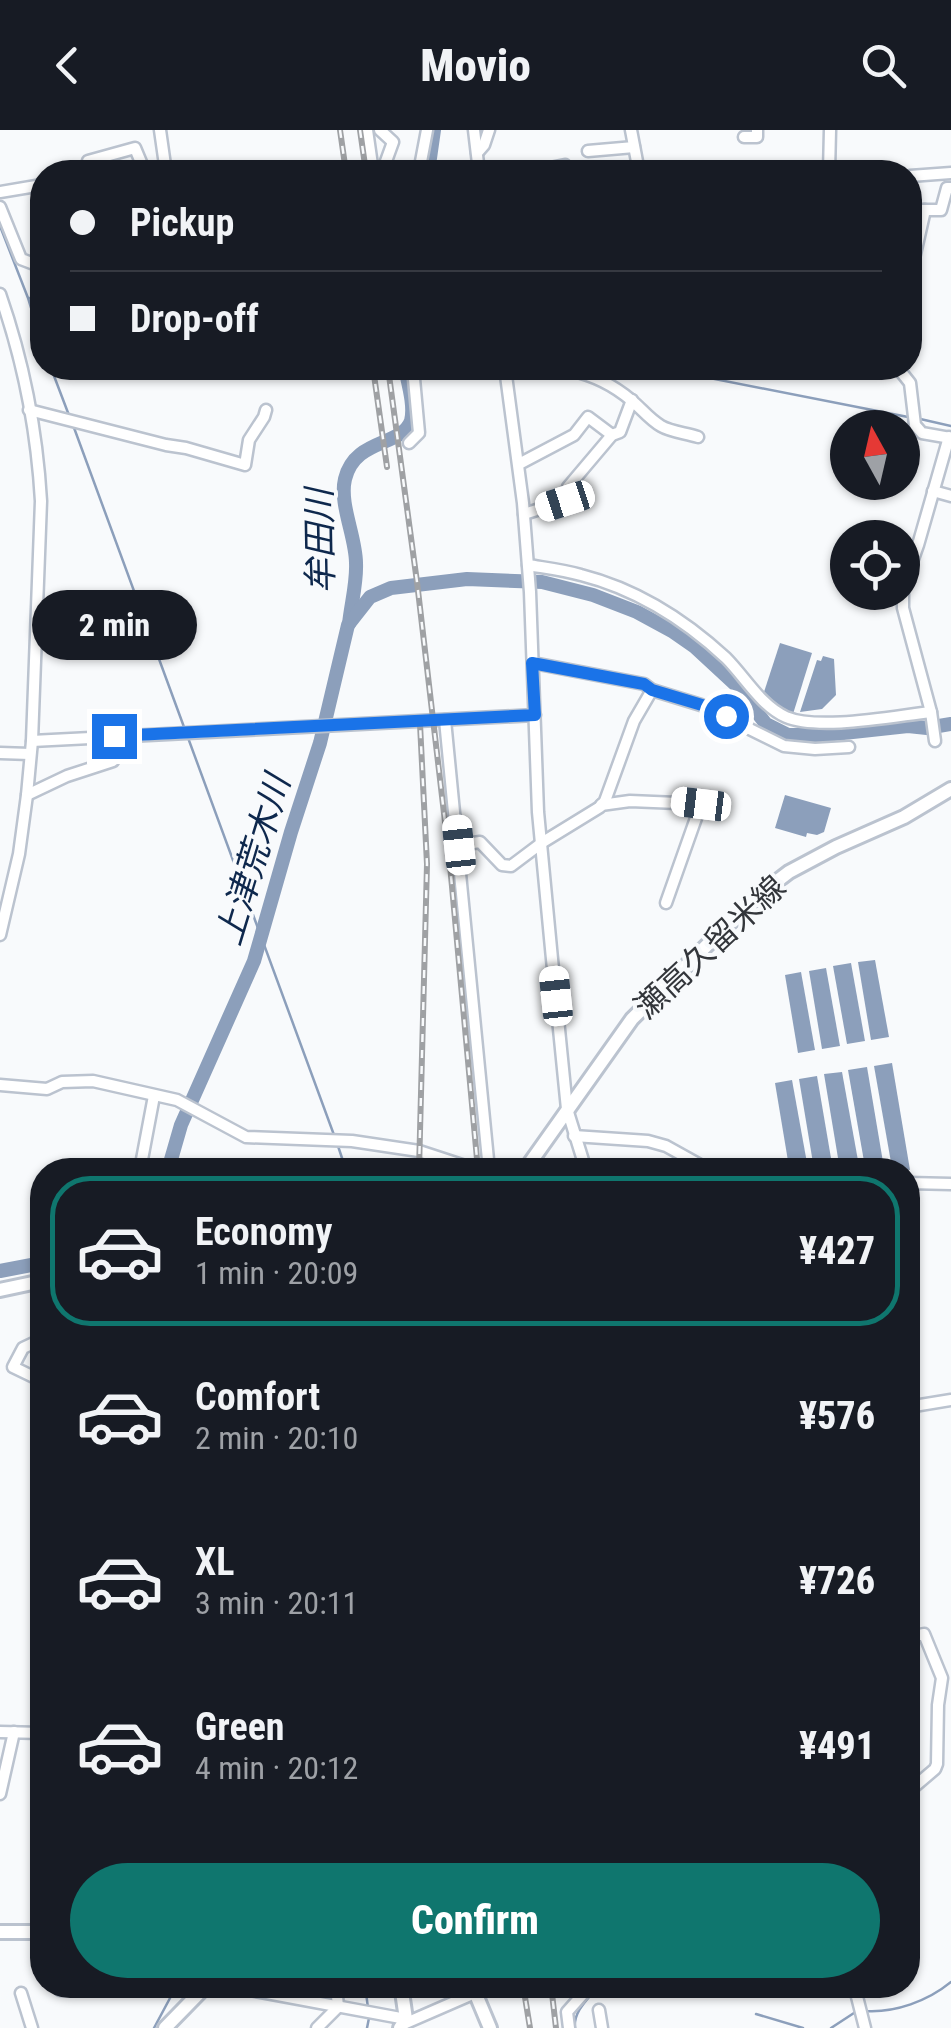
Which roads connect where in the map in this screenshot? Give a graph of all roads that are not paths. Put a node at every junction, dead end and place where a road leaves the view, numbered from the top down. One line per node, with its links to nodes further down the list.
1 (160, 130): 16 (street)
2 (367, 130): 17 (street)
3 (380, 130): 18 (street)
4 (426, 130): 19 (street)
5 (474, 130): 13 (street)
6 (489, 130): 13 (street)
7 (631, 130): 11 (street)
8 (757, 130): 10 (street)
9 (830, 130): 22 (street)
10 (744, 137)
11 (634, 147): 12 (street); 21 (street)
12 (588, 151)
13 (477, 153): 20 (street)
14 (92, 160): 15 (street)
15 (140, 160)
16 (164, 160)
17 (371, 160)
18 (386, 160)
19 (420, 160)
20 (478, 160)
21 (637, 160)
22 (829, 160)
23 (951, 173): 24 (street)
24 (922, 175)
25 (30, 187): 27 (street)
26 (951, 188): 30 (street)
27 (0, 192)
28 (0, 206): 32 (street)
29 (922, 210): 30 (street)
30 (926, 210): 31 (street)
31 (922, 226)
32 (30, 262)
33 (0, 294): 39 (street)
34 (415, 380): 44 (street)
35 (507, 380): 45 (street)
36 (602, 380): 38 (street)
37 (908, 380): 43 (street)
38 (632, 400): 41 (street); 42 (street)
39 (29, 410): 40 (street); 56 (street)
40 (266, 410)
41 (612, 435): 45 (street); 48 (street)
42 (698, 437)
43 (950, 438): 46 (street)
44 (409, 444)
45 (519, 464): 48 (street)
46 (934, 492): 47 (street); 52 (street)
47 (951, 496)
48 (524, 514): 49 (street)
49 (528, 564): 50 (street); 52 (street)
50 (532, 663): 51 (street); 53 (street)
51 (652, 690): 58 (street); 63 (street)
52 (931, 712): 57 (street)
53 (535, 715): 54 (street); 64 (street)
54 (446, 720): 55 (street); 65 (street)
55 (114, 736): 56 (street); 62 (street)
56 (32, 741): 60 (street)
57 (935, 741)
58 (850, 747)
59 (0, 753): 60 (street)
60 (30, 754): 62 (street)
61 (951, 789): 70 (main road, 瀬高久留米線)
62 (27, 795): 67 (street)
63 (601, 806): 64 (street); 66 (street)
64 (541, 844): 65 (street); 70 (street)
65 (459, 845): 74 (street)
66 (666, 903)
67 (0, 935)
68 (0, 1086): 69 (street)
69 (154, 1096): 72 (street); 73 (street)
70 (567, 1109): 71 (street); 75 (main road, 瀬高久留米線)
71 (574, 1136): 76 (street); 77 (street)
72 (142, 1158)
73 (440, 1158)
74 (488, 1158)
75 (534, 1158)
76 (582, 1158)
77 (688, 1158)
78 (920, 1183): 79 (street)
79 (951, 1184)
80 (30, 1284): 81 (main road)
81 (0, 1290)
82 (30, 1345): 83 (street)
83 (30, 1376)
84 (951, 1400): 85 (street)
85 (920, 1406)
86 (920, 1635): 90 (street)
87 (0, 1732): 88 (street)
88 (14, 1732): 89 (street); 91 (street)
89 (30, 1733)
90 (920, 1782)
91 (0, 1794)
92 (0, 1932): 93 (main road)
93 (30, 1932)
94 (21, 1993): 106 (street)
95 (194, 1998): 107 (main road)
96 (291, 1998): 103 (street)
97 (337, 1998): 103 (street)
98 (402, 1998): 105 (main road)
99 (456, 1998): 105 (street)
100 (478, 1998): 109 (main road)
101 (579, 1998): 110 (street)
102 (857, 1998): 112 (street)
103 (338, 2007): 105 (street); 108 (street)
104 (599, 2010): 111 (street)
105 (405, 2024)
106 (32, 2028)
107 (165, 2028)
108 (317, 2028)
109 (490, 2028)
110 (568, 2028)
111 (602, 2028)
112 (864, 2028)

